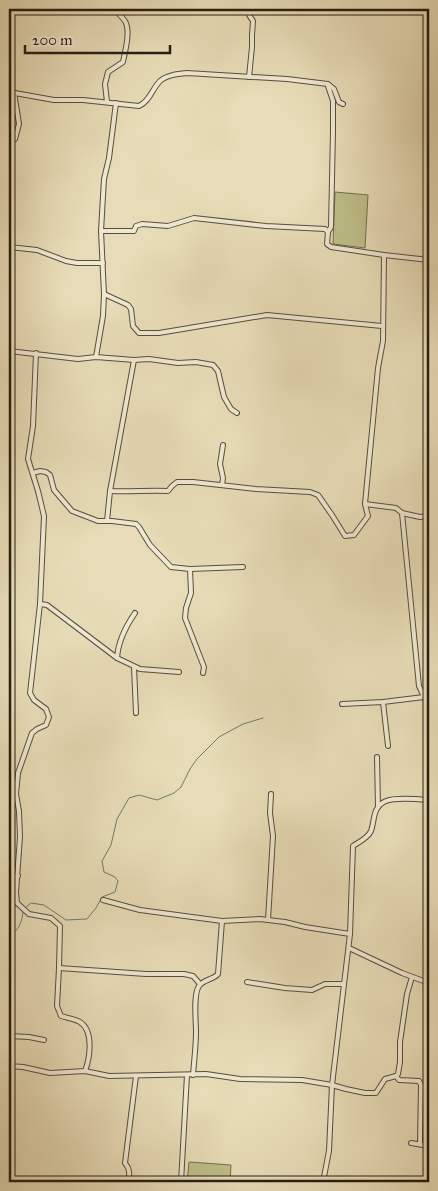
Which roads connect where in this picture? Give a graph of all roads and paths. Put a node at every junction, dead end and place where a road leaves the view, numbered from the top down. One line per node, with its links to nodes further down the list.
1 (114, 9): 8 (street)
2 (249, 9): 5 (street)
3 (9, 64): 4 (street)
4 (9, 74)
5 (249, 77): 6 (street); 9 (street)
6 (328, 84): 10 (street); 13 (street)
7 (11, 92): 8 (street); 11 (street)
8 (107, 102): 9 (street)
9 (116, 103): 12 (street)
10 (343, 104)
11 (9, 138)
12 (101, 231): 13 (street); 17 (street)
13 (328, 232): 15 (street)
14 (9, 247): 17 (street)
15 (384, 255): 16 (street); 19 (street)
16 (429, 260)
17 (103, 263): 18 (street)
18 (104, 294): 19 (street); 22 (street)
19 (382, 326): 29 (street)
20 (9, 350): 21 (street)
21 (36, 353): 22 (street); 26 (street)
22 (96, 357): 23 (street)
23 (134, 360): 24 (street); 28 (street)
24 (237, 413)
25 (223, 445): 27 (street)
26 (33, 473): 32 (street); 35 (street)
27 (222, 485): 28 (street); 29 (street)
28 (110, 491): 32 (street)
29 (365, 504): 30 (street)
30 (402, 513): 31 (street); 41 (street)
31 (429, 516)
32 (107, 521): 34 (street)
33 (243, 567): 34 (street)
34 (190, 569): 40 (street)
35 (40, 604): 37 (street); 52 (street)
36 (135, 612): 37 (street)
37 (117, 658): 38 (street)
38 (134, 667): 39 (street); 45 (street)
39 (179, 672)
40 (204, 673)
41 (424, 697): 42 (street); 43 (street)
42 (383, 702): 44 (street); 46 (street)
43 (429, 702)
44 (342, 704)
45 (136, 713)
46 (388, 746)
47 (377, 757): 50 (street)
48 (270, 794): 54 (street)
49 (429, 800): 50 (street)
50 (378, 806): 56 (street)
51 (9, 875): 52 (street)
52 (18, 876): 58 (street)
53 (103, 900): 55 (street)
54 (268, 920): 55 (street); 56 (street)
55 (222, 921): 62 (street)
56 (350, 934): 57 (street)
57 (349, 948): 59 (street); 63 (street)
58 (59, 968): 62 (street); 67 (street)
59 (412, 976): 61 (street); 71 (street)
60 (247, 982): 63 (street)
61 (429, 983)
62 (200, 984): 69 (street)
63 (344, 984): 72 (street)
64 (9, 1036): 65 (street)
65 (44, 1040)
66 (9, 1066): 67 (street)
67 (86, 1071): 70 (street)
68 (187, 1075): 69 (street); 70 (street); 77 (street)
69 (193, 1075): 72 (street)
70 (136, 1076): 76 (street)
71 (396, 1076): 72 (street); 74 (street)
72 (332, 1085): 78 (street)
73 (412, 1143): 74 (street)
74 (420, 1144): 75 (street)
75 (429, 1146)
76 (128, 1182)
77 (181, 1182)
78 (323, 1182)

